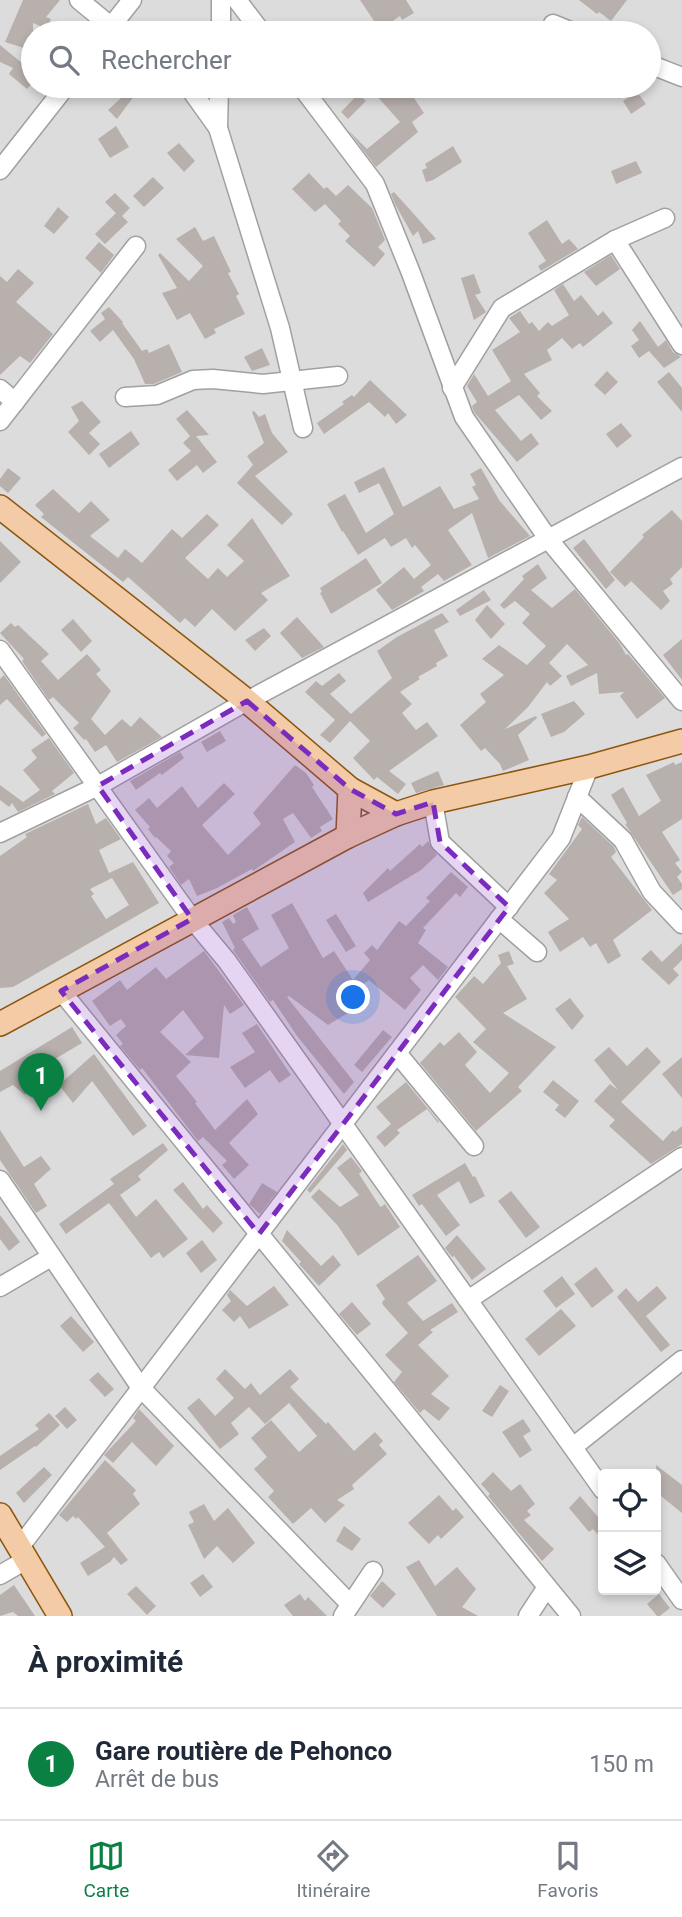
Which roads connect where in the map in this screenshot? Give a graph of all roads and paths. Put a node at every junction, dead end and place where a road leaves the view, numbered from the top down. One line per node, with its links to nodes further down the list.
1 (79, 0): 5 (street)
2 (132, 0): 6 (street)
3 (222, 0): 7 (street)
4 (237, 0): 8 (street)
5 (101, 21)
6 (119, 21)
7 (221, 21)
8 (253, 21)
9 (661, 69): 10 (street)
10 (682, 78)
11 (56, 98): 16 (street)
12 (197, 98): 15 (street)
13 (219, 98): 15 (street)
14 (310, 98): 23 (street)
15 (218, 128): 22 (street)
16 (0, 170)
17 (665, 218): 18 (street)
18 (615, 240): 20 (street); 23 (street)
19 (135, 246): 26 (street)
20 (682, 345)
21 (338, 376): 22 (street)
22 (292, 382): 25 (street); 28 (street)
23 (452, 388): 31 (street)
24 (0, 389): 26 (street)
25 (125, 397)
26 (15, 401): 27 (street)
27 (0, 421)
28 (303, 428)
29 (682, 467): 31 (street)
30 (0, 507): 33 (main road)
31 (549, 540): 33 (street); 34 (street)
32 (0, 650): 37 (street)
33 (247, 701): 37 (street); 38 (main road)
34 (682, 701)
35 (682, 741): 36 (main road)
36 (589, 767): 39 (street); 40 (main road)
37 (98, 786): 42 (street); 45 (street)
38 (350, 789): 41 (main road); 43 (main road)
39 (577, 797): 44 (street); 46 (street)
40 (433, 802): 41 (main road); 44 (street)
41 (396, 814): 43 (main road)
42 (0, 833)
43 (348, 836): 45 (main road)
44 (504, 913): 47 (street); 50 (street)
45 (192, 919): 48 (main road); 51 (street)
46 (682, 924)
47 (537, 952)
48 (61, 991): 49 (main road); 55 (street)
49 (0, 1024)
50 (397, 1053): 51 (street); 52 (street)
51 (343, 1124): 55 (street); 58 (street)
52 (474, 1146)
53 (678, 1166): 58 (street)
54 (0, 1180): 56 (street)
55 (259, 1234): 60 (street); 68 (street)
56 (51, 1257): 57 (street); 60 (street)
57 (0, 1287)
58 (468, 1300): 61 (street)
59 (682, 1360): 61 (street)
60 (141, 1388): 64 (street); 70 (street)
61 (573, 1447): 62 (street)
62 (598, 1483)
63 (0, 1515): 64 (main road)
64 (22, 1554): 67 (street); 71 (main road)
65 (661, 1570): 69 (street)
66 (373, 1571): 70 (street)
67 (0, 1575)
68 (547, 1587): 72 (street); 73 (street)
69 (682, 1600)
70 (346, 1610)
71 (60, 1616)
72 (528, 1616)
73 (571, 1616)

